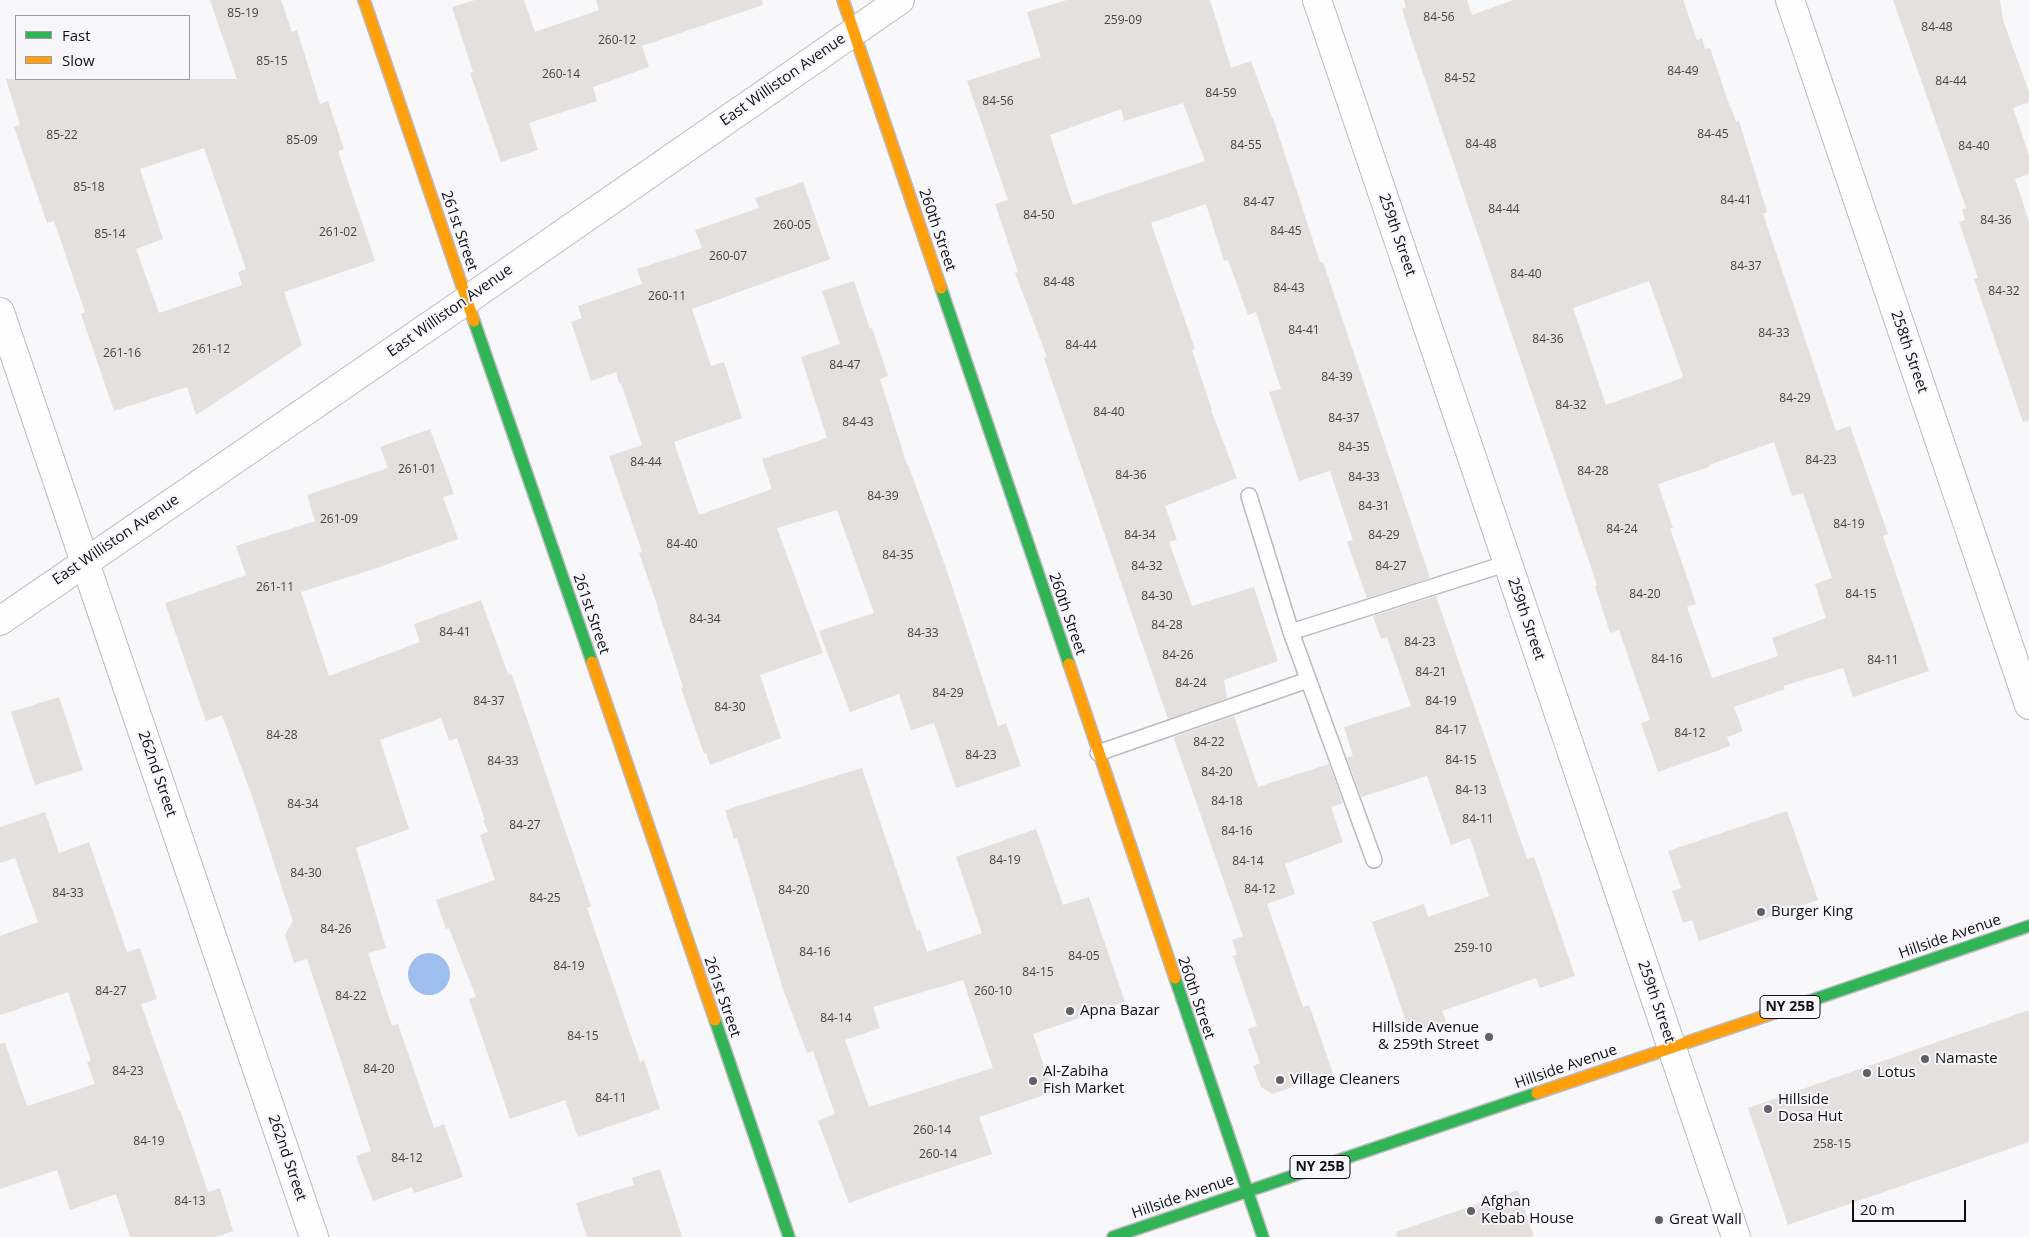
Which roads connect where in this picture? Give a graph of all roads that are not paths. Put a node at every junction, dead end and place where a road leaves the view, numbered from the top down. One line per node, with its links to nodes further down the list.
1 (364, 0): 7 (street, 261st Street)
2 (843, 0): 6 (street, 260th Street)
3 (900, 0): 6 (street, East Williston Avenue)
4 (1317, 0): 11 (street, 259th Street)
5 (1790, 0): 15 (street, 258th Street)
6 (854, 31): 7 (street, East Williston Avenue); 16 (street, 260th Street)
7 (467, 300): 10 (street, East Williston Avenue); 22 (street, 261st Street)
8 (0, 312): 10 (street, 262nd Street)
9 (1249, 496): 13 (lane)
10 (85, 562): 12 (street, East Williston Avenue); 21 (street, 262nd Street)
11 (1508, 563): 13 (lane); 19 (street, 259th Street)
12 (0, 621)
13 (1291, 632): 14 (lane)
14 (1308, 680): 16 (lane); 17 (lane)
15 (2029, 705)
16 (1098, 753): 20 (street, 260th Street)
17 (1374, 860)
18 (2029, 926): 19 (street, Hillside Avenue / NY 25B)
19 (1672, 1047): 20 (street, Hillside Avenue / NY 25B); 25 (street, 259th Street)
20 (1247, 1191): 23 (street, Hillside Avenue / NY 25B); 24 (street, 260th Street)
21 (314, 1237)
22 (789, 1237)
23 (1113, 1237)
24 (1263, 1237)
25 (1736, 1237)

